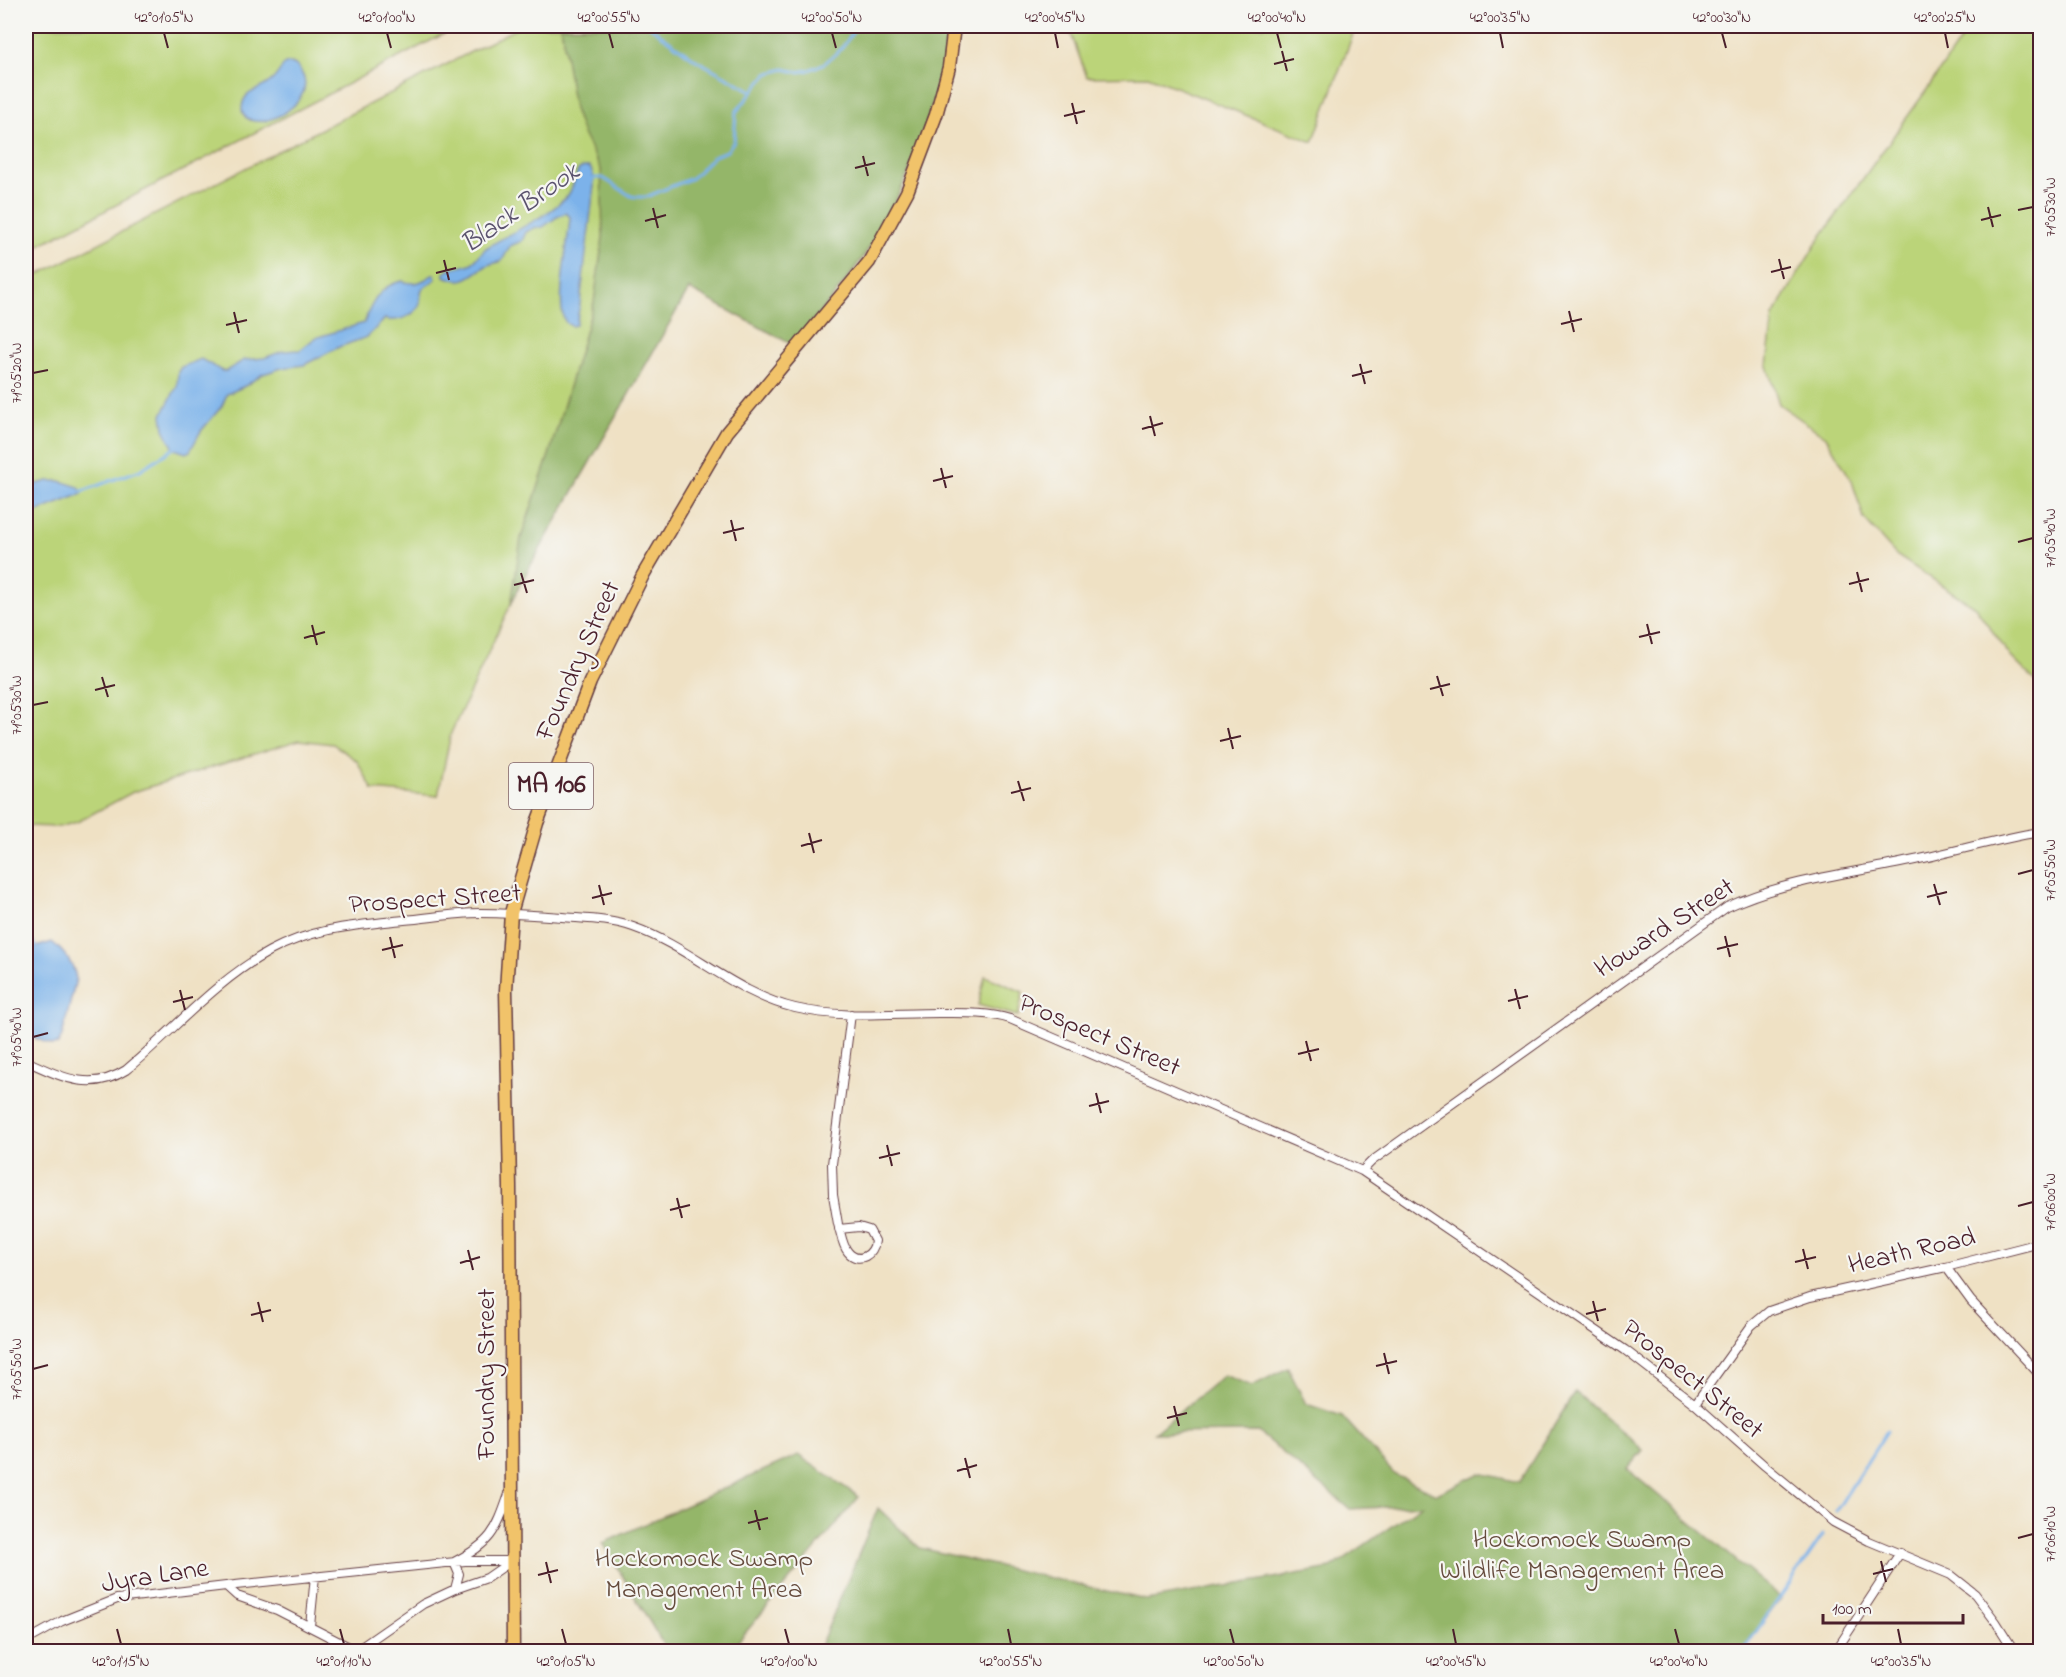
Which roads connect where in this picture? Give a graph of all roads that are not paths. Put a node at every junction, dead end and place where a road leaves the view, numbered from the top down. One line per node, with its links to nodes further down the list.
1 (954, 26): 3 (main road, Foundry Street / MA 106)
2 (2040, 832): 6 (street, Howard Street)
3 (511, 913): 4 (street, Prospect Street); 5 (street, Prospect Street); 12 (main road, Foundry Street / MA 106)
4 (851, 1014): 6 (street, Prospect Street); 7 (street)
5 (26, 1061)
6 (1362, 1171): 11 (street, Prospect Street)
7 (839, 1229): 7 (street)
8 (2040, 1243): 9 (street, Heath Road)
9 (1946, 1267): 10 (street); 11 (street, Heath Road)
10 (2040, 1375)
11 (1695, 1404): 13 (street, Prospect Street)
12 (511, 1487): 14 (main road, Foundry Street / MA 106); 15 (street)
13 (1900, 1553): 23 (street); 24 (street, Prospect Street)
14 (512, 1561): 15 (street, Jyra Lane); 18 (street); 22 (main road, Foundry Street / MA 106)
15 (454, 1562): 16 (street, Jyra Lane); 18 (street)
16 (315, 1576): 17 (street, Jyra Lane); 19 (street)
17 (226, 1586): 19 (street, Jyra Lane); 20 (street, Jyra Lane)
18 (455, 1588): 21 (street)
19 (310, 1626): 21 (street, Jyra Lane)
20 (26, 1641)
21 (354, 1651)
22 (513, 1652)
23 (1835, 1652)
24 (2015, 1652)

